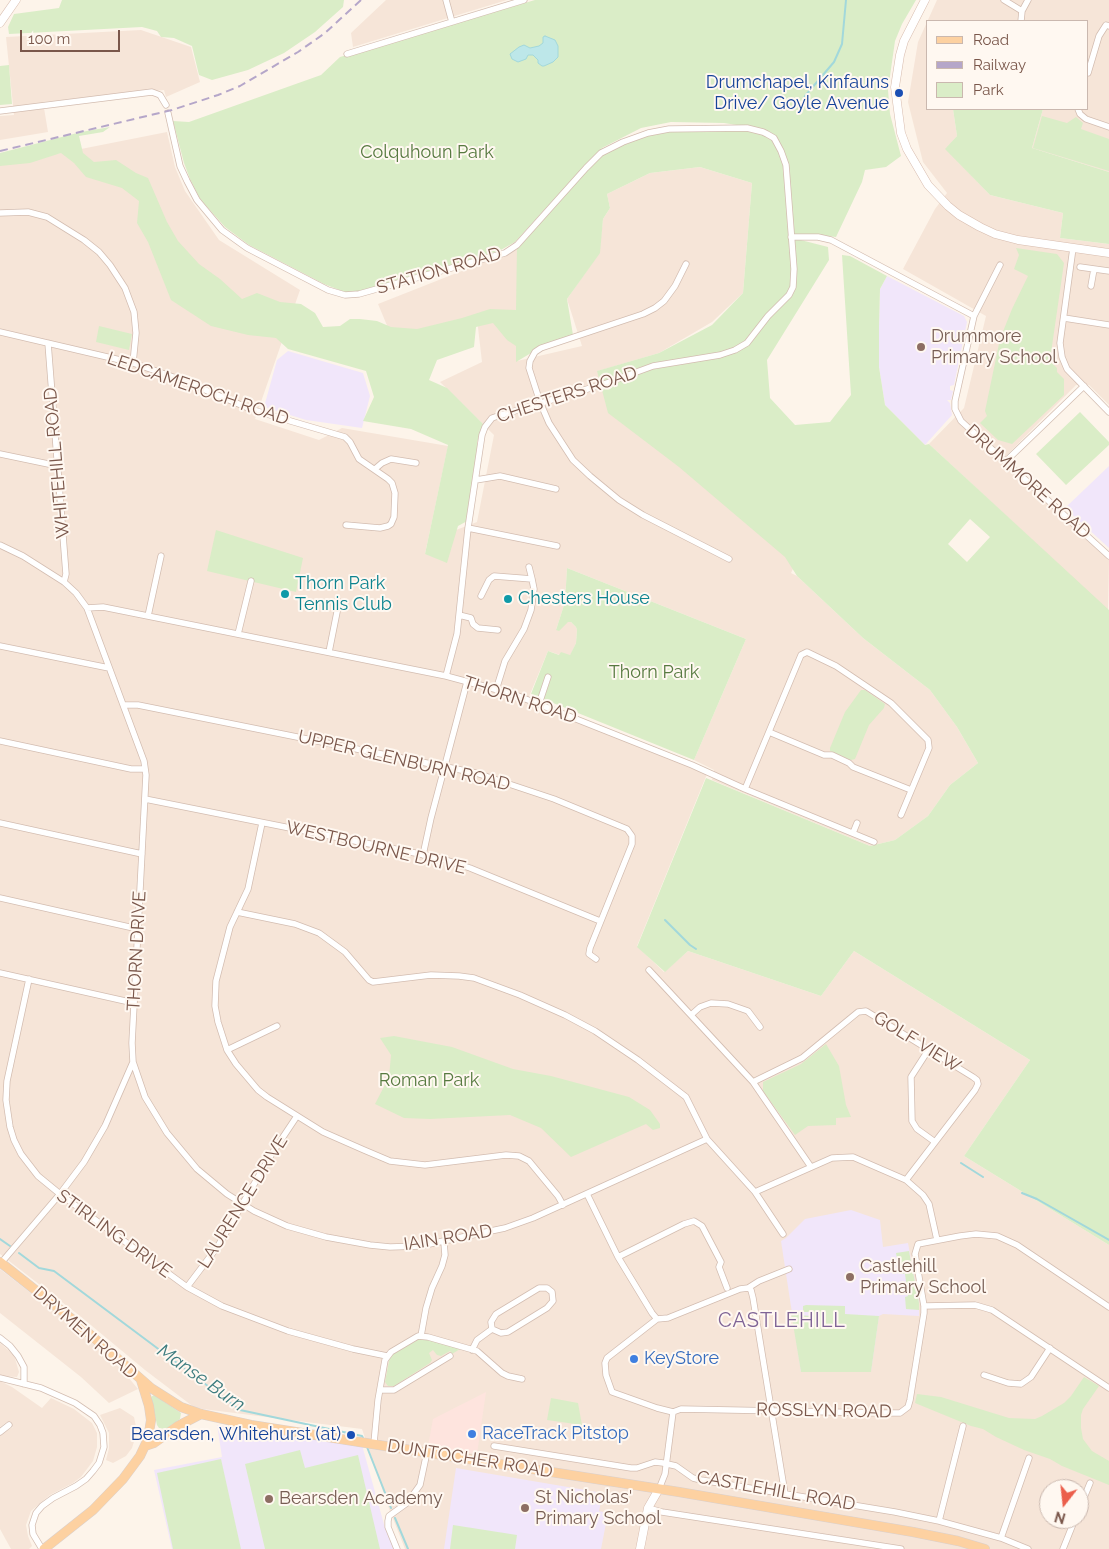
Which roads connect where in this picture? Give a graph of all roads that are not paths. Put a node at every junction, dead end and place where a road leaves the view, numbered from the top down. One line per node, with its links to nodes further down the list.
1 (16, 0): 10 (street)
2 (446, 0): 9 (street)
3 (524, 0): 9 (street)
4 (925, 0): 21 (street)
5 (1004, 0): 7 (street)
6 (1028, 0): 7 (street)
7 (1022, 11): 8 (street)
8 (1021, 20)
9 (452, 22): 12 (street)
10 (0, 23)
11 (1109, 26): 13 (street)
12 (347, 54)
13 (1089, 69)
14 (166, 105): 16 (street)
15 (1078, 110): 18 (street)
16 (0, 111)
17 (168, 114): 20 (street, STATION ROAD)
18 (1109, 127)
19 (0, 213): 34 (street)
20 (791, 237): 29 (street); 36 (street, CHESTERS ROAD)
21 (1073, 248): 22 (street); 30 (street)
22 (1109, 253)
23 (686, 264): 36 (street)
24 (1000, 265): 29 (street, DRUMMORE ROAD)
25 (1080, 267): 26 (street)
26 (1094, 269): 27 (street); 28 (street)
27 (1109, 271)
28 (1090, 286)
29 (974, 316): 39 (street, DRUMMORE ROAD)
30 (1064, 318): 31 (street); 35 (street)
31 (1109, 325)
32 (0, 332): 33 (street, LEDCAMEROCH ROAD)
33 (48, 342): 34 (street, LEDCAMEROCH ROAD); 41 (street, WHITEHILL ROAD)
34 (133, 363): 42 (street, LEDCAMEROCH ROAD)
35 (1084, 386): 37 (street); 39 (street)
36 (540, 402): 43 (street, CHESTERS ROAD); 53 (street)
37 (1109, 412)
38 (0, 454): 41 (street)
39 (1006, 461): 52 (street, DRUMMORE ROAD)
40 (416, 462): 42 (street)
41 (58, 466): 57 (street, WHITEHILL ROAD)
42 (375, 469): 47 (street)
43 (476, 480): 44 (street); 48 (street, CHESTERS ROAD)
44 (532, 485): 45 (street); 46 (street)
45 (556, 489)
46 (530, 493)
47 (346, 525)
48 (468, 528): 50 (street); 61 (street, CHESTERS ROAD)
49 (0, 545): 57 (street)
50 (557, 546)
51 (161, 556): 62 (street)
52 (1109, 556)
53 (729, 559)
54 (529, 567): 55 (street)
55 (532, 579): 58 (street); 71 (street)
56 (251, 581): 64 (street)
57 (64, 582): 60 (street)
58 (481, 596)
59 (339, 602): 66 (street)
60 (87, 608): 62 (street, THORN ROAD); 67 (street, THORN DRIVE)
61 (459, 615): 63 (street); 68 (street, CHESTERS ROAD)
62 (148, 616): 64 (street, THORN ROAD)
63 (498, 630)
64 (238, 634): 66 (street, THORN ROAD)
65 (0, 646): 67 (street)
66 (329, 652): 68 (street, THORN ROAD)
67 (109, 668): 73 (street, THORN DRIVE)
68 (446, 676): 70 (street, THORN ROAD)
69 (548, 677): 72 (street)
70 (467, 682): 71 (street, THORN ROAD); 76 (street)
71 (496, 690): 72 (street, THORN ROAD)
72 (539, 704): 78 (street, THORN ROAD)
73 (124, 705): 76 (street, UPPER GLENBURN ROAD); 77 (street, THORN DRIVE)
74 (769, 732): 78 (street); 79 (street); 79 (street)
75 (0, 741): 77 (street)
76 (445, 766): 88 (street); 91 (street, UPPER GLENBURN ROAD)
77 (145, 769): 80 (street, THORN DRIVE)
78 (745, 788): 85 (street, THORN ROAD)
79 (911, 790): 81 (street)
80 (144, 799): 83 (street, WESTBOURNE DRIVE); 87 (street, THORN DRIVE)
81 (901, 816)
82 (0, 823): 87 (street)
83 (262, 823): 88 (street, WESTBOURNE DRIVE); 90 (street)
84 (857, 823): 85 (street)
85 (853, 833): 86 (street, THORN ROAD)
86 (874, 842)
87 (142, 854): 92 (street, THORN DRIVE)
88 (423, 855): 91 (street, WESTBOURNE DRIVE)
89 (0, 898): 92 (street)
90 (237, 912): 102 (street); 106 (street)
91 (600, 921): 93 (street, UPPER GLENBURN ROAD)
92 (138, 929): 97 (street, THORN DRIVE)
93 (596, 959)
94 (649, 970): 98 (street)
95 (0, 973): 96 (street)
96 (29, 979): 97 (street); 111 (street, STIRLING DRIVE)
97 (134, 1003): 103 (street, THORN DRIVE)
98 (691, 1015): 100 (street); 104 (street)
99 (277, 1026): 102 (street)
100 (760, 1027)
101 (929, 1049): 104 (street, GOLF VIEW); 107 (street); 107 (street, GOLF VIEW)
102 (227, 1050): 105 (street)
103 (133, 1062): 111 (street, THORN DRIVE); 113 (street, IAIN ROAD)
104 (753, 1082): 108 (street)
105 (297, 1116): 113 (street, LAURENCE DRIVE); 114 (street)
106 (707, 1139): 110 (street); 112 (street, IAIN ROAD)
107 (935, 1142): 109 (street, GOLF VIEW)
108 (811, 1167): 109 (street); 110 (street)
109 (906, 1180): 116 (street)
110 (755, 1192): 115 (street)
111 (60, 1194): 119 (street, THORN DRIVE); 121 (street, STIRLING DRIVE)
112 (587, 1194): 114 (street, IAIN ROAD); 118 (street)
113 (242, 1204): 117 (street, IAIN ROAD); 121 (street, LAURENCE DRIVE)
114 (563, 1205): 117 (street, IAIN ROAD)
115 (783, 1234)
116 (937, 1240): 124 (street, ROSSLYN ROAD); 125 (street)
117 (444, 1242): 128 (street)
118 (618, 1256): 122 (street); 126 (street)
119 (1, 1263): 137 (main road, DRYMEN ROAD)
120 (789, 1269): 123 (street)
121 (187, 1287): 132 (street, STIRLING DRIVE)
122 (727, 1288)
123 (748, 1288): 126 (street); 141 (street)
124 (924, 1306): 130 (street); 141 (street, ROSSLYN ROAD)
125 (1109, 1306)
126 (657, 1319): 142 (street)
127 (492, 1329): 127 (street); 131 (street)
128 (421, 1336): 131 (street); 132 (street)
129 (0, 1338): 138 (street)
130 (1050, 1348): 134 (street); 139 (street)
131 (469, 1349): 136 (street)
132 (387, 1356): 140 (street)
133 (450, 1356): 140 (street)
134 (984, 1375)
135 (0, 1378): 138 (street)
136 (522, 1379)
137 (140, 1380): 143 (main road, DUNTOCHER ROAD); 148 (main road, DRYMEN ROAD)
138 (24, 1384): 159 (street)
139 (1108, 1384)
140 (380, 1390): 147 (street)
141 (772, 1411): 142 (street, ROSSLYN ROAD); 154 (street)
142 (674, 1412): 152 (street)
143 (201, 1414): 147 (main road, DUNTOCHER ROAD); 148 (main road)
144 (9, 1425): 146 (street)
145 (963, 1426): 156 (street)
146 (0, 1432)
147 (368, 1442): 150 (main road, DUNTOCHER ROAD)
148 (145, 1446): 159 (main road)
149 (494, 1446): 152 (street)
150 (427, 1452): 153 (main road, DUNTOCHER ROAD); 160 (street)
151 (1029, 1458): 158 (street)
152 (666, 1464): 153 (street); 154 (street, CASTLEHILL ROAD)
153 (659, 1489): 155 (street); 163 (main road, DUNTOCHER ROAD)
154 (785, 1494): 156 (street, CASTLEHILL ROAD)
155 (648, 1508): 161 (street); 162 (street)
156 (939, 1521): 158 (street, CASTLEHILL ROAD)
157 (1071, 1529): 165 (street)
158 (1001, 1538): 164 (street, CASTLEHILL ROAD)
159 (43, 1549)
160 (397, 1549)
161 (640, 1549)
162 (901, 1549)
163 (985, 1549)
164 (1028, 1549)
165 (1063, 1549)

